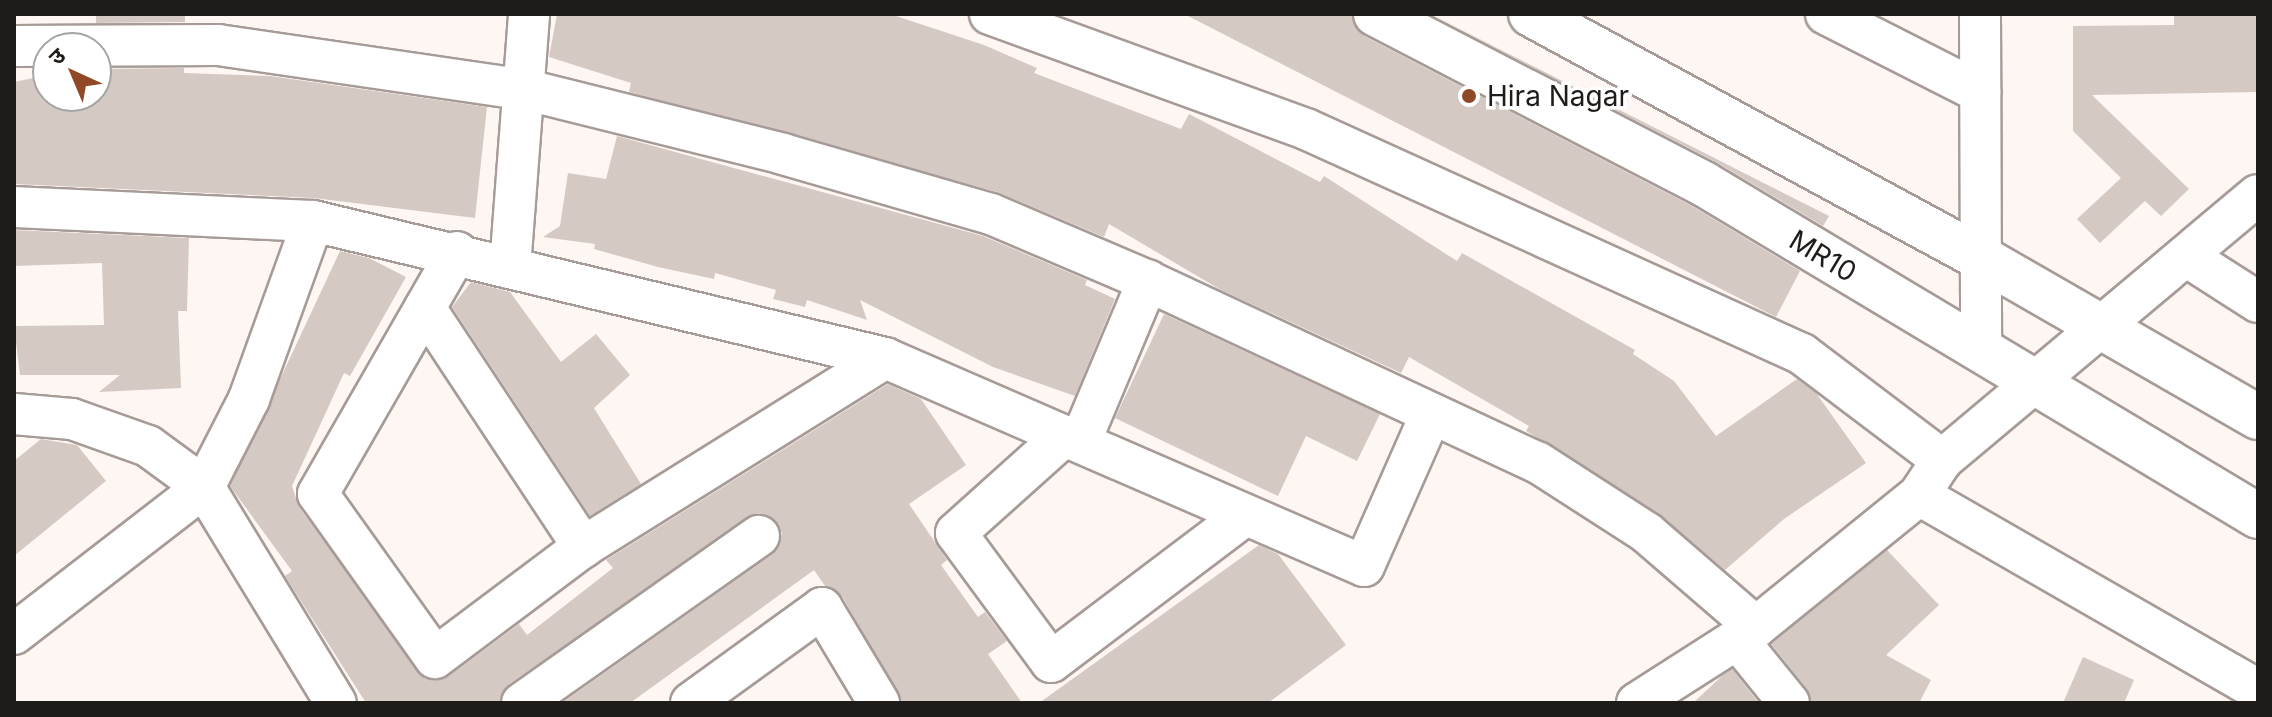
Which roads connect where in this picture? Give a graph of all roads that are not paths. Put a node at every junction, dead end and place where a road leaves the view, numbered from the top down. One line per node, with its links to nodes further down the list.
1 (529, 14): 8 (street)
2 (990, 14): 28 (street)
3 (1376, 14): 21 (main road, MR10)
4 (1531, 14): 15 (main road)
5 (1826, 14): 9 (street)
6 (1980, 14): 9 (street)
7 (14, 46): 8 (street)
8 (527, 90): 16 (street); 17 (street)
9 (1980, 92): 15 (street)
10 (2258, 195): 14 (street)
11 (14, 207): 12 (street)
12 (313, 221): 13 (street); 29 (street)
13 (457, 252): 16 (street); 19 (street)
14 (2186, 256): 18 (street); 20 (street)
15 (1983, 259): 20 (main road); 21 (street)
16 (510, 268): 22 (street)
17 (1148, 281): 25 (street); 27 (street)
18 (2258, 302)
19 (425, 308): 34 (street); 34 (street)
20 (2100, 328): 23 (street); 26 (main road)
21 (1981, 351): 23 (main road, MR10)
22 (885, 358): 27 (street); 34 (street)
23 (2036, 381): 28 (street); 32 (main road, MR10)
24 (14, 414): 29 (street)
25 (1431, 414): 31 (street); 36 (street)
26 (2258, 417)
27 (1072, 438): 31 (street); 31 (street)
28 (1942, 460): 30 (street)
29 (204, 487): 35 (street); 38 (street)
30 (1919, 495): 36 (street); 37 (street)
31 (1244, 516)
32 (2258, 516)
33 (759, 536): 39 (street)
34 (583, 547)
35 (14, 634)
36 (1747, 634): 42 (street); 43 (street)
37 (2258, 690)
38 (330, 701)
39 (522, 703)
40 (691, 703): 41 (street)
41 (879, 703)
42 (1637, 703)
43 (1789, 703)

